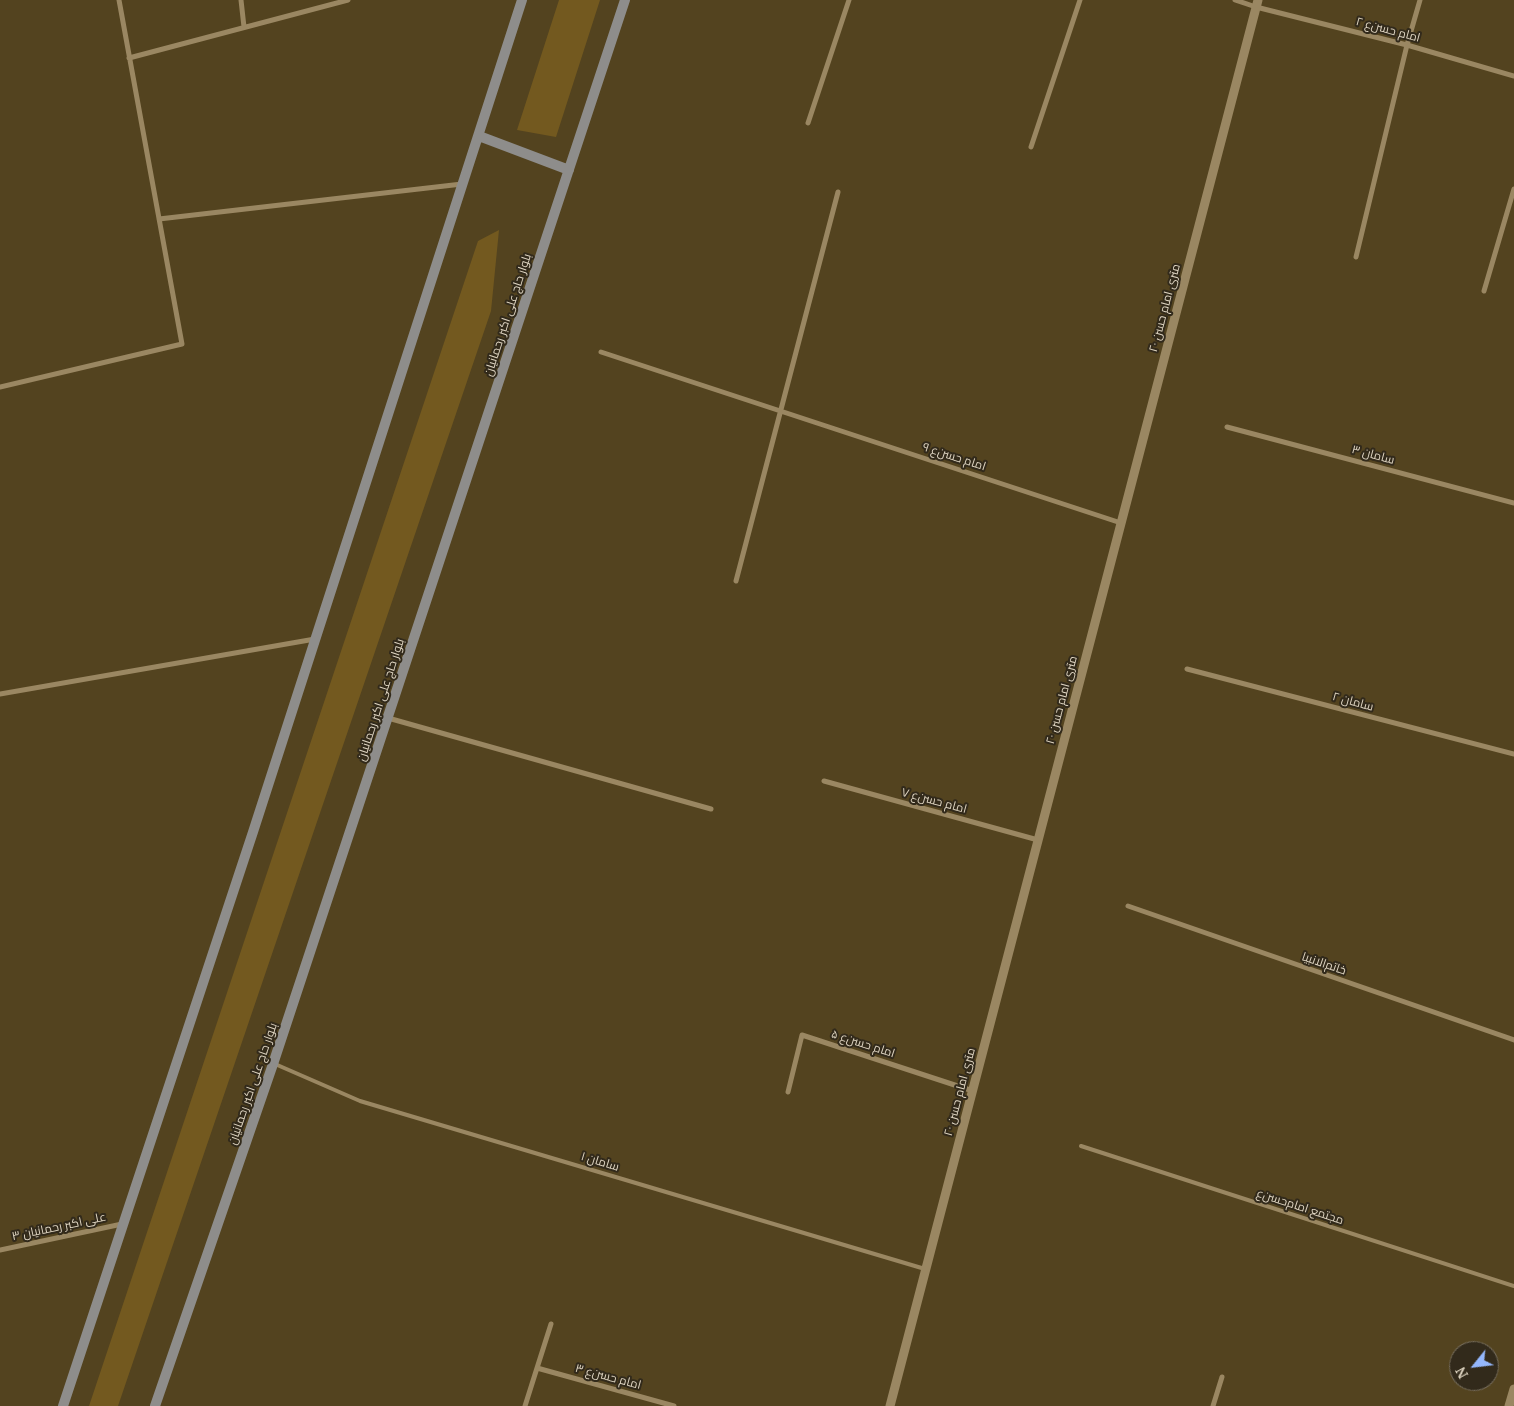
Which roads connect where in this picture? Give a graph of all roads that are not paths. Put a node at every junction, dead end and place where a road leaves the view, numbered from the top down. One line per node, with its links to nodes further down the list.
1 (119, 0): 13 (street)
2 (241, 0): 11 (street)
3 (348, 0): 11 (street)
4 (522, 0): 16 (main road)
5 (625, 0): 18 (main road, بلوار حاج علی اکبر رحمانیان)
6 (849, 0): 15 (street)
7 (1080, 0): 17 (street)
8 (1234, 0): 10 (street, امام حسن‌ع ۲)
9 (1420, 0): 12 (street)
10 (1257, 4): 12 (street, امام حسن‌ع ۲); 30 (street, ۲۰ متری امام حسن)
11 (244, 27): 13 (street)
12 (1407, 45): 14 (street, امام حسن‌ع ۲); 23 (street)
13 (130, 58): 22 (street)
14 (1514, 76)
15 (808, 123)
16 (479, 136): 18 (main road); 19 (main road)
17 (1031, 147)
18 (569, 170): 35 (main road, بلوار حاج علی اکبر رحمانیان)
19 (462, 184): 22 (street); 32 (main road)
20 (1514, 189): 24 (street)
21 (838, 192): 27 (street)
22 (159, 219): 26 (street)
23 (1356, 258)
24 (1484, 292)
25 (601, 352): 27 (street, امام حسن‌ع ۹)
26 (0, 387)
27 (781, 410): 30 (street, امام حسن‌ع ۹); 31 (street)
28 (1227, 427): 29 (street, سامان ۳)
29 (1514, 503)
30 (1121, 523): 39 (street, ۲۰ متری امام حسن)
31 (736, 581)
32 (314, 639): 34 (street); 46 (main road)
33 (1187, 669): 36 (street, سامان ۲)
34 (0, 694)
35 (388, 718): 38 (street); 42 (main road, بلوار حاج علی اکبر رحمانیان)
36 (1514, 754)
37 (824, 781): 39 (street, امام حسن‌ع ۷)
38 (711, 809)
39 (1038, 840): 43 (street, ۲۰ متری امام حسن)
40 (1128, 906): 41 (street, خاتم‌الانبیا)
41 (1514, 1040)
42 (273, 1064): 48 (lane, سامان ۱); 55 (main road, بلوار حاج علی اکبر رحمانیان)
43 (973, 1091): 44 (street, امام حسن‌ع ۵); 48 (street, ۲۰ متری امام حسن)
44 (788, 1092)
45 (1081, 1146): 49 (lane, مجتمع امام‌حسن‌ع)
46 (123, 1224): 47 (street, علی اکبر رحمانیان ۳); 54 (main road)
47 (0, 1250)
48 (925, 1269): 58 (street, ۲۰ متری امام حسن)
49 (1514, 1286)
50 (551, 1324): 51 (street)
51 (537, 1368): 56 (street); 57 (street, امام حسن‌ع ۳)
52 (1222, 1376): 59 (street)
53 (1514, 1390): 60 (street)
54 (63, 1406)
55 (155, 1406)
56 (525, 1406)
57 (674, 1406)
58 (890, 1406)
59 (1213, 1406)
60 (1509, 1406)

